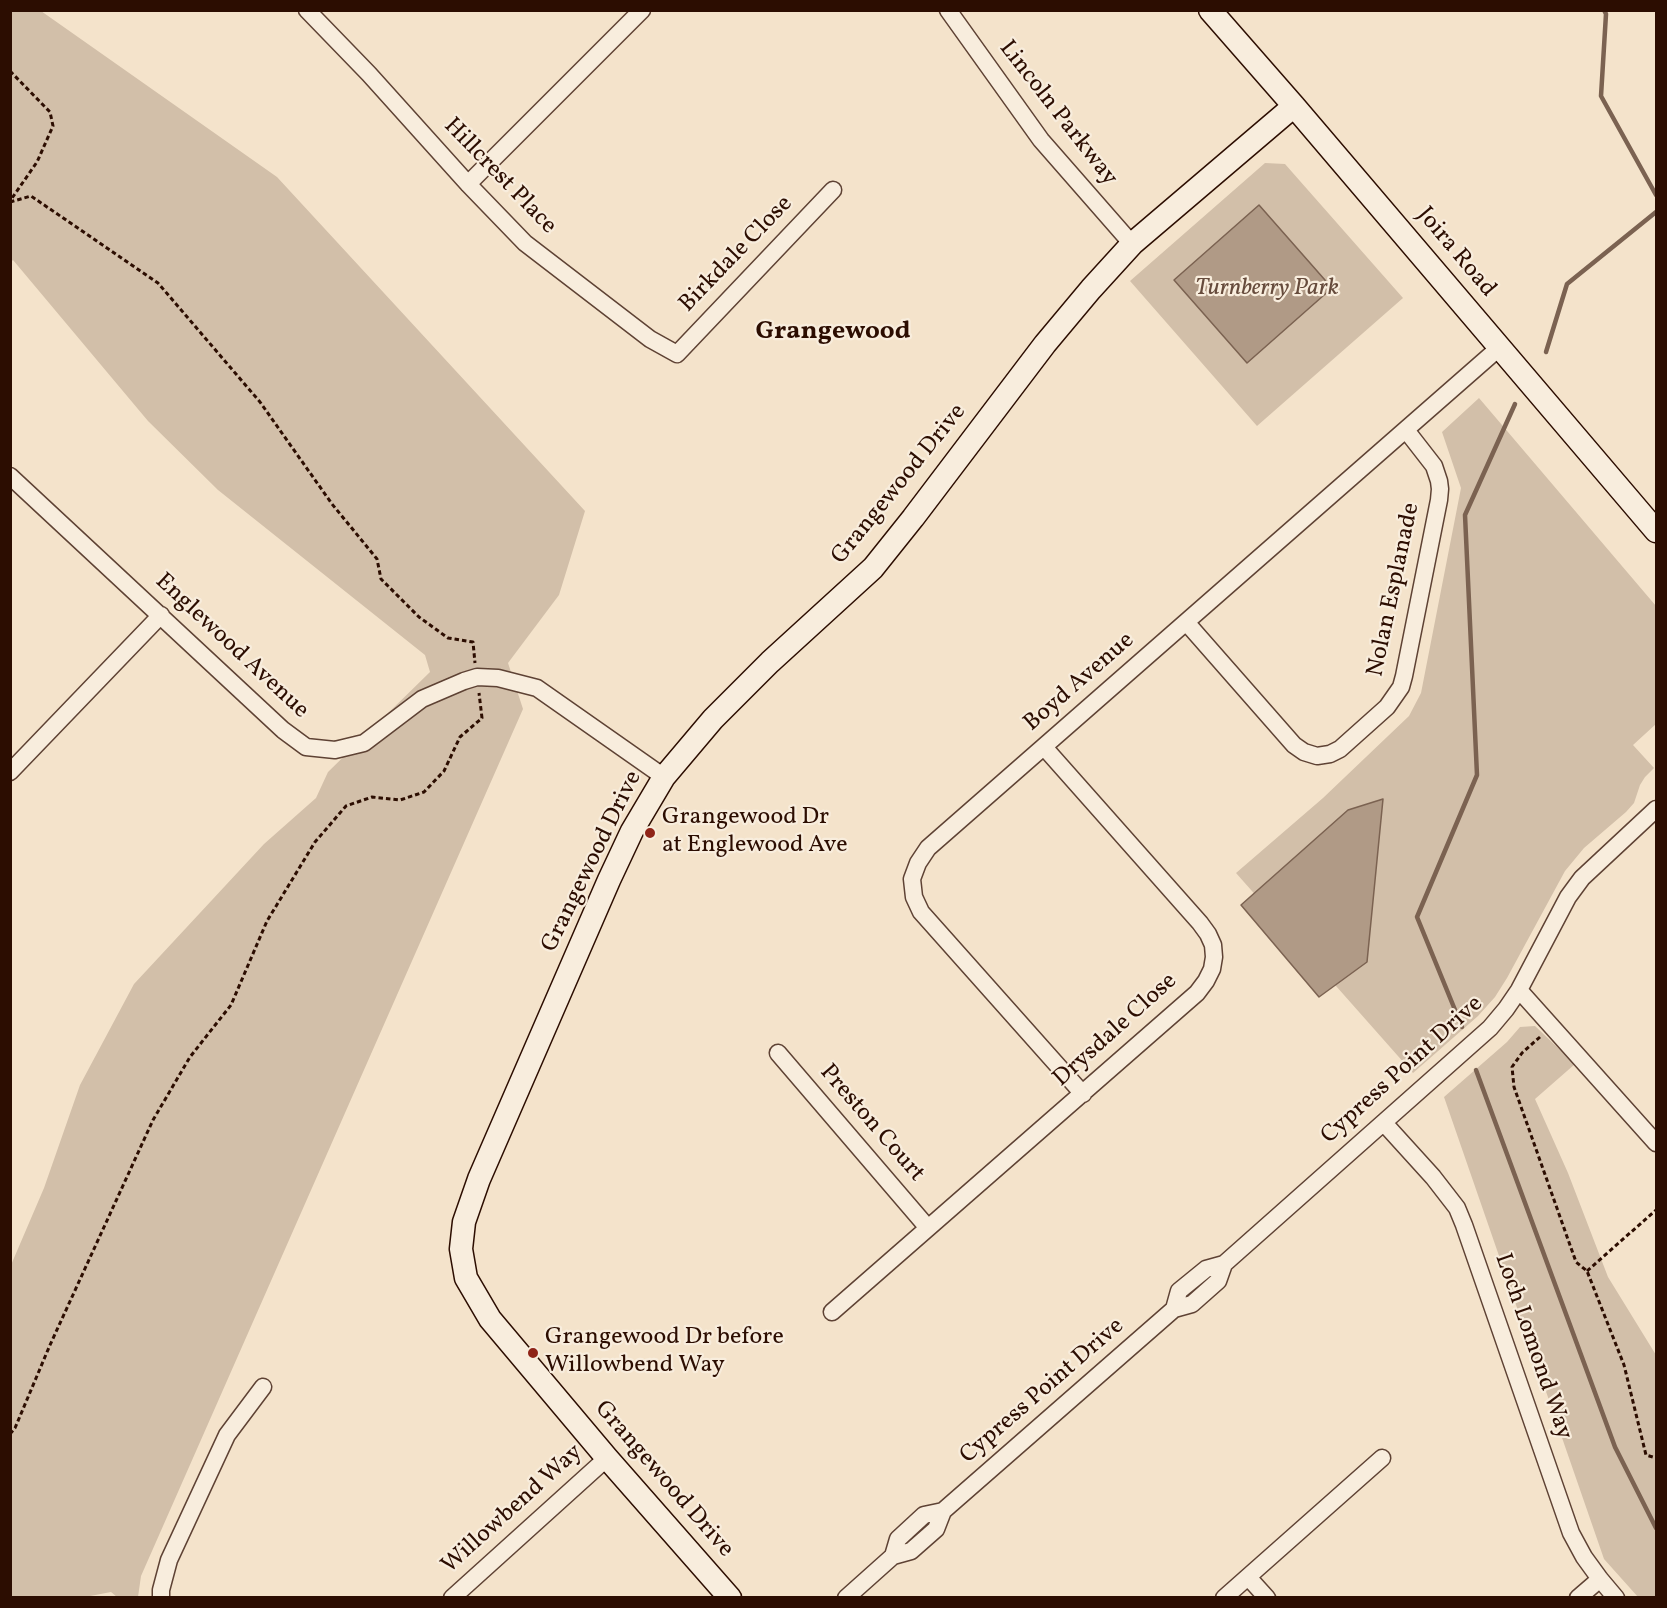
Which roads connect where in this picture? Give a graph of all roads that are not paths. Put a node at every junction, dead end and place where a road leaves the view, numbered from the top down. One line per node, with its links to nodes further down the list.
1 (307, 10): 6 (street, Hillcrest Place)
2 (948, 10): 8 (street, Lincoln Parkway)
3 (1210, 10): 5 (street, Joira Road)
4 (639, 12): 6 (street)
5 (1294, 106): 8 (street, Grangewood Drive); 9 (street, Joira Road)
6 (468, 184): 10 (street, Hillcrest Place)
7 (833, 190): 10 (street, Birkdale Close)
8 (1132, 244): 18 (street, Grangewood Drive)
9 (1500, 347): 11 (street, Boyd Avenue); 13 (street, Joira Road)
10 (677, 354)
11 (1406, 430): 15 (street, Boyd Avenue); 15 (street, Nolan Esplanade)
12 (10, 476): 14 (street, Englewood Avenue)
13 (1656, 531)
14 (161, 615): 17 (street); 18 (street, Englewood Avenue)
15 (1186, 622): 16 (street, Boyd Avenue)
16 (1044, 747): 22 (street, Drysdale Close); 22 (street, Boyd Avenue)
17 (10, 772)
18 (664, 777): 28 (street, Grangewood Drive)
19 (1656, 809): 20 (street, Cypress Point Drive)
20 (1520, 990): 23 (street, Cypress Point Drive); 24 (street)
21 (778, 1053): 25 (street, Preston Court)
22 (1083, 1094): 25 (street, Drysdale Close)
23 (1384, 1122): 31 (street, Loch Lomond Way); 35 (street, Cypress Point Drive)
24 (1656, 1143)
25 (928, 1227): 26 (street, Drysdale Close)
26 (832, 1312)
27 (262, 1387): 32 (street)
28 (607, 1458): 33 (street, Willowbend Way); 34 (street, Grangewood Drive)
29 (1382, 1458): 30 (street)
30 (1248, 1576): 36 (street); 37 (street)
31 (1600, 1578): 38 (street); 39 (street, Loch Lomond Way)
32 (161, 1598)
33 (452, 1598)
34 (730, 1598)
35 (846, 1598)
36 (1224, 1598)
37 (1267, 1598)
38 (1578, 1598)
39 (1616, 1598)

